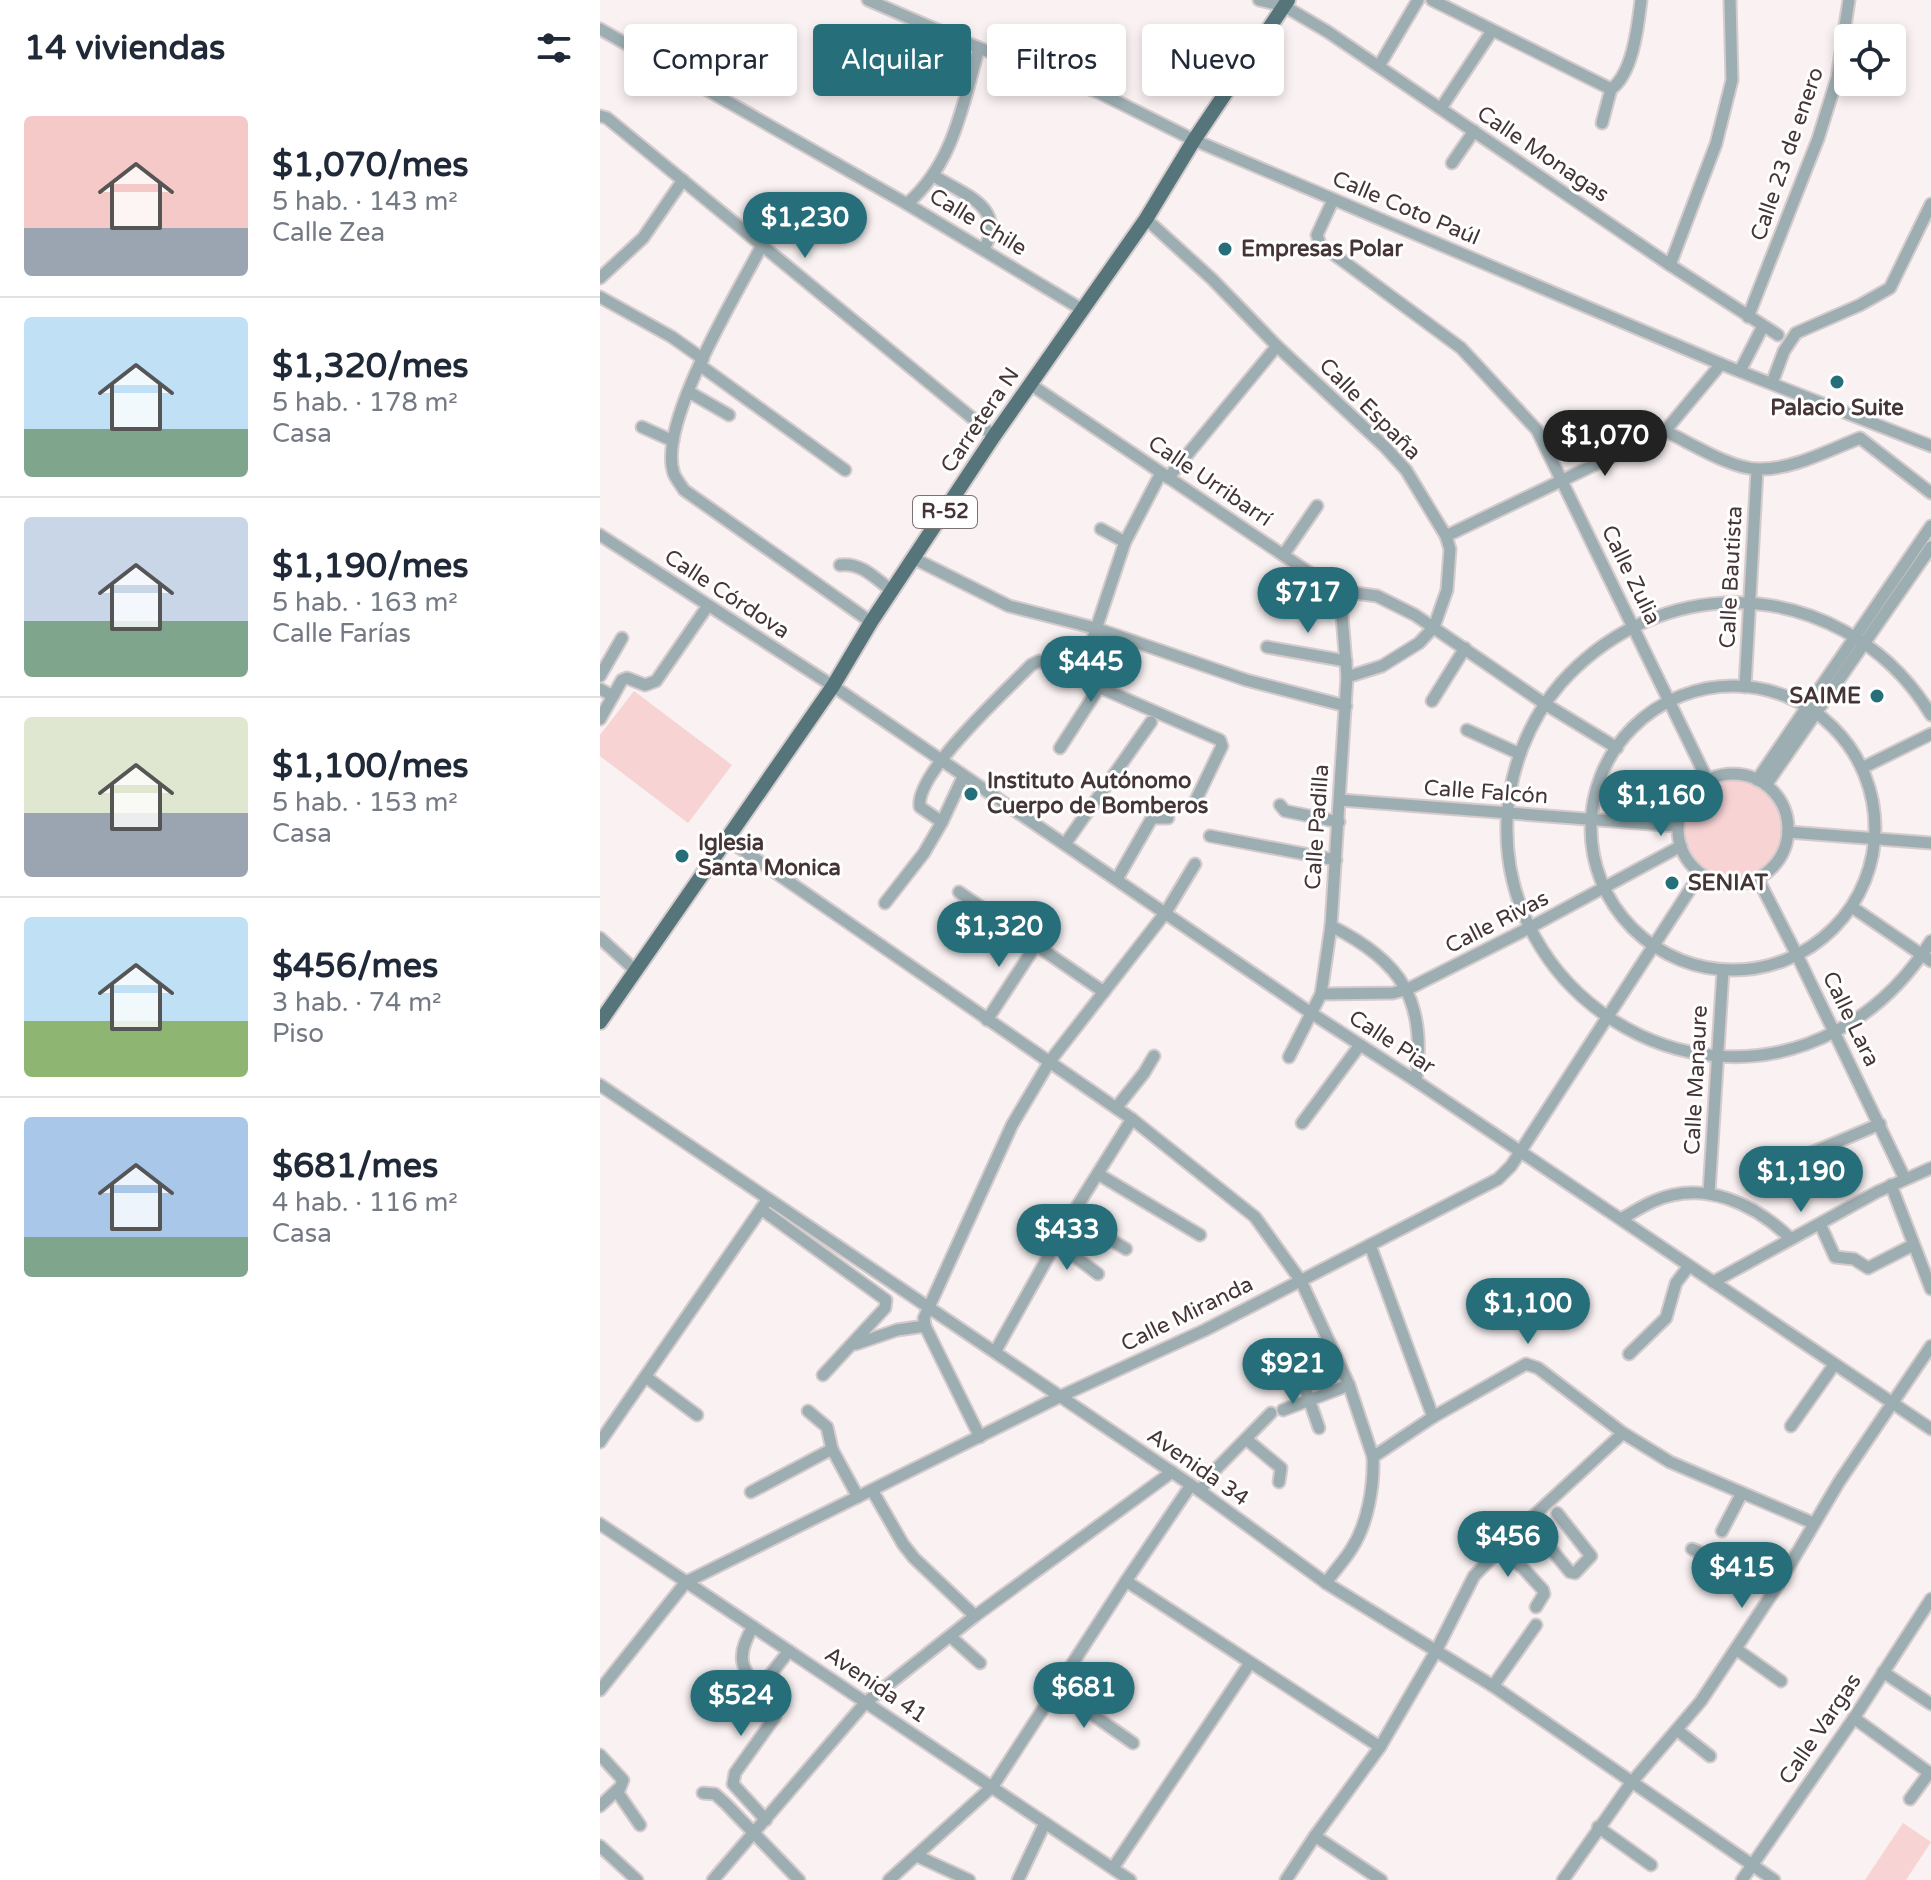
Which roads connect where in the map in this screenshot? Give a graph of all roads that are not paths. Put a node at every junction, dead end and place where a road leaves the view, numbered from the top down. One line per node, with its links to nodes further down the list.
1 (1259, 0): 8 (street, Calle Monagas)
2 (1418, 0): 12 (street)
3 (1432, 0): 10 (street)
4 (1641, 0): 13 (street)
5 (1730, 0): 28 (street)
6 (1849, 0): 32 (street, Calle 23 de enero)
7 (873, 1): 11 (street, Calle Coto Paúl)
8 (1286, 3): 12 (street, Calle Monagas); 18 (main road, Carretera N / R-52)
9 (600, 29): 23 (street, Calle Chile)
10 (1492, 31): 13 (street); 14 (street)
11 (979, 48): 18 (street, Calle Coto Paúl); 20 (street)
12 (1379, 66): 14 (street, Calle Monagas)
13 (1611, 89): 16 (street)
14 (1441, 108): 17 (street, Calle Monagas)
15 (600, 116): 21 (street)
16 (1602, 123)
17 (1474, 131): 19 (street); 28 (street, Calle Monagas)
18 (1194, 140): 22 (street, Calle Coto Paúl); 25 (main road, Carretera N / R-52)
19 (1452, 163)
20 (934, 176): 23 (street); 27 (street)
21 (683, 180): 26 (street); 29 (street)
22 (1333, 200): 39 (street, Calle Coto Paúl); 55 (street, Calle Zulia)
23 (907, 204): 27 (street, Calle Chile)
24 (1931, 204): 34 (street)
25 (1146, 219): 31 (main road, Carretera N / R-52); 36 (street, Calle España)
26 (761, 247): 38 (street); 48 (street)
27 (984, 249): 31 (street, Calle Chile)
28 (1670, 265): 32 (street, Calle Monagas)
29 (600, 278)
30 (600, 297): 38 (street)
31 (1083, 310): 42 (main road, Carretera N / R-52)
32 (1748, 317): 33 (street, Calle Monagas)
33 (1763, 326): 35 (street, Calle Monagas); 40 (street)
34 (1796, 333): 35 (street); 37 (street)
35 (1778, 335): 37 (street)
36 (1277, 346): 54 (street); 61 (street, Calle España)
37 (1784, 351): 41 (street)
38 (702, 362): 43 (street); 52 (street)
39 (1721, 364): 40 (street, Calle Coto Paúl); 47 (street)
40 (1740, 371): 41 (street, Calle Coto Paúl)
41 (1772, 383): 45 (street, Calle Coto Paúl)
42 (1030, 384): 48 (main road, Carretera N / R-52); 54 (street, Calle Urribarrí)
43 (689, 392): 44 (street); 50 (street)
44 (729, 415)
45 (1861, 418): 49 (street); 51 (street, Calle Coto Paúl)
46 (642, 427): 50 (street)
47 (1665, 431): 53 (street); 55 (street)
48 (994, 436): 65 (main road, Carretera N / R-52)
49 (1860, 438): 53 (street); 56 (street)
50 (673, 441): 71 (street)
51 (1931, 446)
52 (845, 470)
53 (1757, 470): 69 (street, Calle Bautista)
54 (1164, 476): 62 (street); 64 (street, Calle Urribarrí)
55 (1562, 479): 61 (street); 73 (street, Calle Zulia)
56 (1931, 493)
57 (1317, 506): 64 (street)
58 (1931, 526): 76 (street)
59 (1101, 529): 62 (street)
60 (600, 535): 70 (street, Calle Córdova)
61 (1446, 536): 72 (street, Calle España)
62 (1125, 542): 74 (street)
63 (1931, 547): 76 (street)
64 (1284, 554): 68 (street, Calle Urribarrí)
65 (915, 559): 67 (main road, Carretera N / R-52); 74 (street)
66 (840, 565): 67 (street)
67 (892, 591): 71 (main road, Carretera N / R-52)
68 (1340, 591): 72 (street, Calle Urribarrí); 79 (street, Calle Padilla)
69 (1750, 603): 73 (street); 76 (street); 84 (street, Calle Bautista)
70 (707, 607): 83 (street, Calle Córdova); 87 (street)
71 (871, 622): 83 (main road, Carretera N / R-52)
72 (1434, 627): 78 (street, Calle Urribarrí); 81 (street)
73 (1633, 627): 89 (street, Calle Zulia); 90 (street)
74 (1095, 628): 82 (street); 91 (street)
75 (622, 638): 80 (street)
76 (1860, 640): 92 (street); 93 (street)
77 (1267, 647): 79 (street)
78 (1465, 648): 88 (street); 90 (street, Calle Urribarrí)
79 (1346, 661): 81 (street, Calle Padilla)
80 (600, 676)
81 (1347, 677): 91 (street, Calle Padilla)
82 (1079, 680): 86 (street); 101 (street)
83 (833, 686): 101 (street, Calle Piar); 117 (main road, Carretera N / R-52)
84 (1745, 687): 89 (street); 92 (street)
85 (600, 689): 87 (street)
86 (1098, 689): 98 (street); 106 (street)
87 (613, 696): 94 (street)
88 (1432, 701)
89 (1671, 702): 99 (street); 104 (street, Calle Zulia)
90 (1545, 704): 99 (street, Calle Urribarrí); 100 (street)
91 (1346, 706): 107 (street, Calle Padilla)
92 (1812, 710): 102 (street); 105 (street)
93 (1931, 715)
94 (600, 719)
95 (1151, 722): 120 (street)
96 (1467, 730): 100 (street)
97 (1931, 734): 102 (street)
98 (1060, 748)
99 (1617, 748): 111 (street)
100 (1520, 754): 109 (street)
101 (941, 759): 103 (street, Calle Piar); 112 (street)
102 (1862, 768): 118 (street)
103 (963, 777): 112 (street); 120 (street, Calle Piar)
104 (1708, 781): 105 (street); 114 (street)
105 (1762, 782): 115 (street)
106 (1196, 800)
107 (1340, 800): 109 (street, Calle Falcón); 113 (street, Calle Padilla)
108 (1280, 805): 113 (street)
109 (1507, 813): 111 (street, Calle Falcón); 133 (street)
110 (1168, 818): 125 (street)
111 (1591, 819): 114 (street, Calle Falcón); 127 (street)
112 (942, 822): 129 (street)
113 (1339, 822): 122 (street, Calle Padilla)
114 (1678, 826): 121 (street)
115 (1788, 832): 118 (street); 126 (street)
116 (1210, 836): 122 (street)
117 (727, 839): 141 (main road, Carretera N / R-52); 147 (street)
118 (1875, 840): 119 (street); 130 (street)
119 (1931, 843)
120 (1065, 844): 125 (street, Calle Piar)
121 (1681, 846): 124 (street); 127 (street, Calle Rivas)
122 (1336, 860): 132 (street, Calle Padilla)
123 (1195, 864): 131 (street)
124 (1700, 874): 126 (street); 137 (street, Calle Miranda)
125 (1117, 879): 131 (street, Calle Piar)
126 (1758, 879): 138 (street, Calle Lara)
127 (1604, 888): 133 (street, Calle Rivas); 137 (street)
128 (959, 892): 136 (street)
129 (885, 903)
130 (1852, 907): 138 (street); 139 (street)
131 (1166, 912): 143 (street); 145 (street, Calle Piar)
132 (1331, 926): 142 (street); 144 (street, Calle Padilla)
133 (1529, 928): 142 (street, Calle Rivas); 146 (street)
134 (600, 938): 141 (street)
135 (1931, 941): 139 (street)
136 (1036, 945): 143 (street); 147 (street)
137 (1654, 946): 140 (street); 146 (street, Calle Miranda)
138 (1797, 955): 140 (street); 149 (street, Calle Lara)
139 (1926, 958): 149 (street)
140 (1723, 970): 151 (street, Calle Manaure)
141 (636, 971): 148 (main road, Carretera N / R-52)
142 (1408, 989): 144 (street, Calle Rivas); 155 (street)
143 (1104, 992): 154 (street)
144 (1321, 994): 145 (street, Calle Padilla)
145 (1311, 1013): 150 (street, Calle Piar); 153 (street, Calle Padilla)
146 (1608, 1017): 151 (street); 161 (street, Calle Miranda)
147 (987, 1020): 154 (street)
148 (600, 1022)
149 (1835, 1032): 151 (street); 160 (street, Calle Lara)
150 (1360, 1045): 155 (street, Calle Piar); 159 (street)
151 (1717, 1055): 167 (street, Calle Manaure)
152 (1154, 1056): 157 (street)
153 (1289, 1057)
154 (1050, 1061): 157 (street); 183 (street)
155 (1416, 1081): 161 (street, Calle Piar)
156 (600, 1085): 168 (street, Avenida 34)
157 (1116, 1108): 158 (street)
158 (1132, 1119): 164 (street); 180 (street)
159 (1302, 1123)
160 (1880, 1124): 162 (street); 165 (street, Calle Lara)
161 (1520, 1152): 170 (street, Calle Piar); 175 (street, Calle Miranda)
162 (1804, 1156)
163 (1931, 1168): 165 (street)
164 (1098, 1174): 169 (street); 172 (street)
165 (1905, 1179): 166 (street)
166 (1891, 1185): 171 (street); 176 (street)
167 (1709, 1193): 170 (street); 173 (street)
168 (764, 1204): 183 (street, Avenida 34); 185 (street); 192 (street)
169 (1071, 1216): 174 (street); 177 (street)
170 (1621, 1219): 178 (street, Calle Piar)
171 (1820, 1224): 173 (street); 176 (street)
172 (1200, 1235)
173 (1791, 1239): 181 (street)
174 (1057, 1243): 179 (street); 187 (street)
175 (1370, 1245): 180 (street, Calle Miranda); 199 (street)
176 (1913, 1245): 182 (street)
177 (1126, 1249)
178 (1689, 1266): 181 (street, Calle Piar); 188 (street)
179 (1098, 1274)
180 (1301, 1281): 193 (street); 194 (street, Calle Miranda)
181 (1713, 1282): 189 (street, Calle Piar)
182 (1931, 1289)
183 (928, 1307): 184 (street); 187 (street, Avenida 34)
184 (925, 1326): 185 (street); 204 (street)
185 (854, 1345): 191 (street)
186 (1931, 1346): 196 (street)
187 (995, 1352): 194 (street, Avenida 34)
188 (1629, 1354)
189 (1834, 1365): 196 (street, Calle Piar); 200 (street)
190 (1300, 1373): 195 (street)
191 (823, 1375)
192 (646, 1377): 198 (street); 206 (street)
193 (1349, 1385): 195 (street); 208 (street)
194 (1061, 1396): 204 (street, Calle Miranda); 209 (street, Avenida 34)
195 (1309, 1398): 201 (street); 205 (street)
196 (1892, 1403): 202 (street, Calle Piar); 218 (street)
197 (808, 1411): 207 (street)
198 (697, 1415)
199 (1433, 1417): 203 (street); 208 (street)
200 (1791, 1426)
201 (1319, 1428)
202 (1931, 1429)
203 (1623, 1433): 214 (street); 217 (street)
204 (980, 1437): 212 (street, Calle Miranda)
205 (1246, 1439): 210 (street); 211 (street)
206 (600, 1442)
207 (832, 1449): 213 (street); 215 (street)
208 (1373, 1457): 225 (street)
209 (1172, 1472): 211 (street, Avenida 34); 229 (street)
210 (1279, 1482)
211 (1196, 1488): 223 (street); 225 (street, Avenida 34)
212 (872, 1490): 215 (street, Calle Miranda); 229 (street)
213 (751, 1492)
214 (1742, 1493): 218 (street); 220 (street)
215 (858, 1497): 224 (street, Calle Miranda)
216 (1557, 1513): 217 (street)
217 (1528, 1521): 221 (street)
218 (1813, 1523): 226 (street)
219 (600, 1524): 224 (street, Avenida 41)
220 (1722, 1531)
221 (1498, 1549): 228 (street); 235 (street)
222 (1692, 1549): 226 (street)
223 (1126, 1581): 237 (street); 242 (street)
224 (686, 1582): 231 (street, Avenida 41); 243 (street, Calle Miranda)
225 (1326, 1583): 235 (street, Avenida 34)
226 (1778, 1585): 233 (street)
227 (1931, 1599): 238 (street, Calle Vargas)
228 (1536, 1607)
229 (975, 1616): 232 (street)
230 (1536, 1625): 241 (street)
231 (753, 1627): 234 (street, Avenida 41); 240 (street)
232 (951, 1637): 236 (street); 244 (street)
233 (1736, 1649): 239 (street); 247 (street)
234 (789, 1651): 240 (street); 244 (street, Avenida 41)
235 (1436, 1651): 241 (street, Avenida 34); 249 (street)
236 (980, 1663)
237 (1250, 1663): 249 (street); 269 (street)
238 (1883, 1672): 245 (street); 246 (street, Calle Vargas)
239 (1781, 1681)
240 (759, 1685): 259 (street)
241 (1493, 1686): 253 (street, Avenida 34)
242 (1056, 1689): 248 (street); 254 (street)
243 (600, 1690)
244 (865, 1703): 254 (street, Avenida 41); 259 (street)
245 (1931, 1704)
246 (1854, 1718): 252 (street); 268 (street, Calle Vargas)
247 (1677, 1730): 251 (street); 253 (street)
248 (1133, 1743)
249 (1380, 1747): 264 (street)
250 (600, 1755): 255 (street)
251 (1710, 1756)
252 (1930, 1773): 257 (street)
253 (1631, 1783): 262 (street); 268 (street, Avenida 34)
254 (993, 1786): 260 (street, Avenida 41); 266 (street)
255 (618, 1789): 258 (street); 261 (street)
256 (703, 1793): 263 (street)
257 (1910, 1799)
258 (600, 1806)
259 (766, 1820): 263 (street)
260 (1045, 1823): 269 (street, Avenida 41); 275 (street)
261 (640, 1825)
262 (1598, 1827): 267 (street); 279 (street)
263 (754, 1833): 271 (street); 272 (street)
264 (1315, 1836): 277 (street); 278 (street)
265 (600, 1846): 270 (street)
266 (917, 1856): 273 (street); 274 (street)
267 (1651, 1865)
268 (1752, 1865): 280 (street, Calle Vargas); 281 (street, Avenida 34)
269 (1113, 1868): 276 (street, Avenida 41)
270 (637, 1880)
271 (713, 1880)
272 (799, 1880)
273 (889, 1880)
274 (969, 1880)
275 (1018, 1880)
276 (1130, 1880)
277 (1286, 1880)
278 (1381, 1880)
279 (1563, 1880)
280 (1742, 1880)
281 (1774, 1880)

